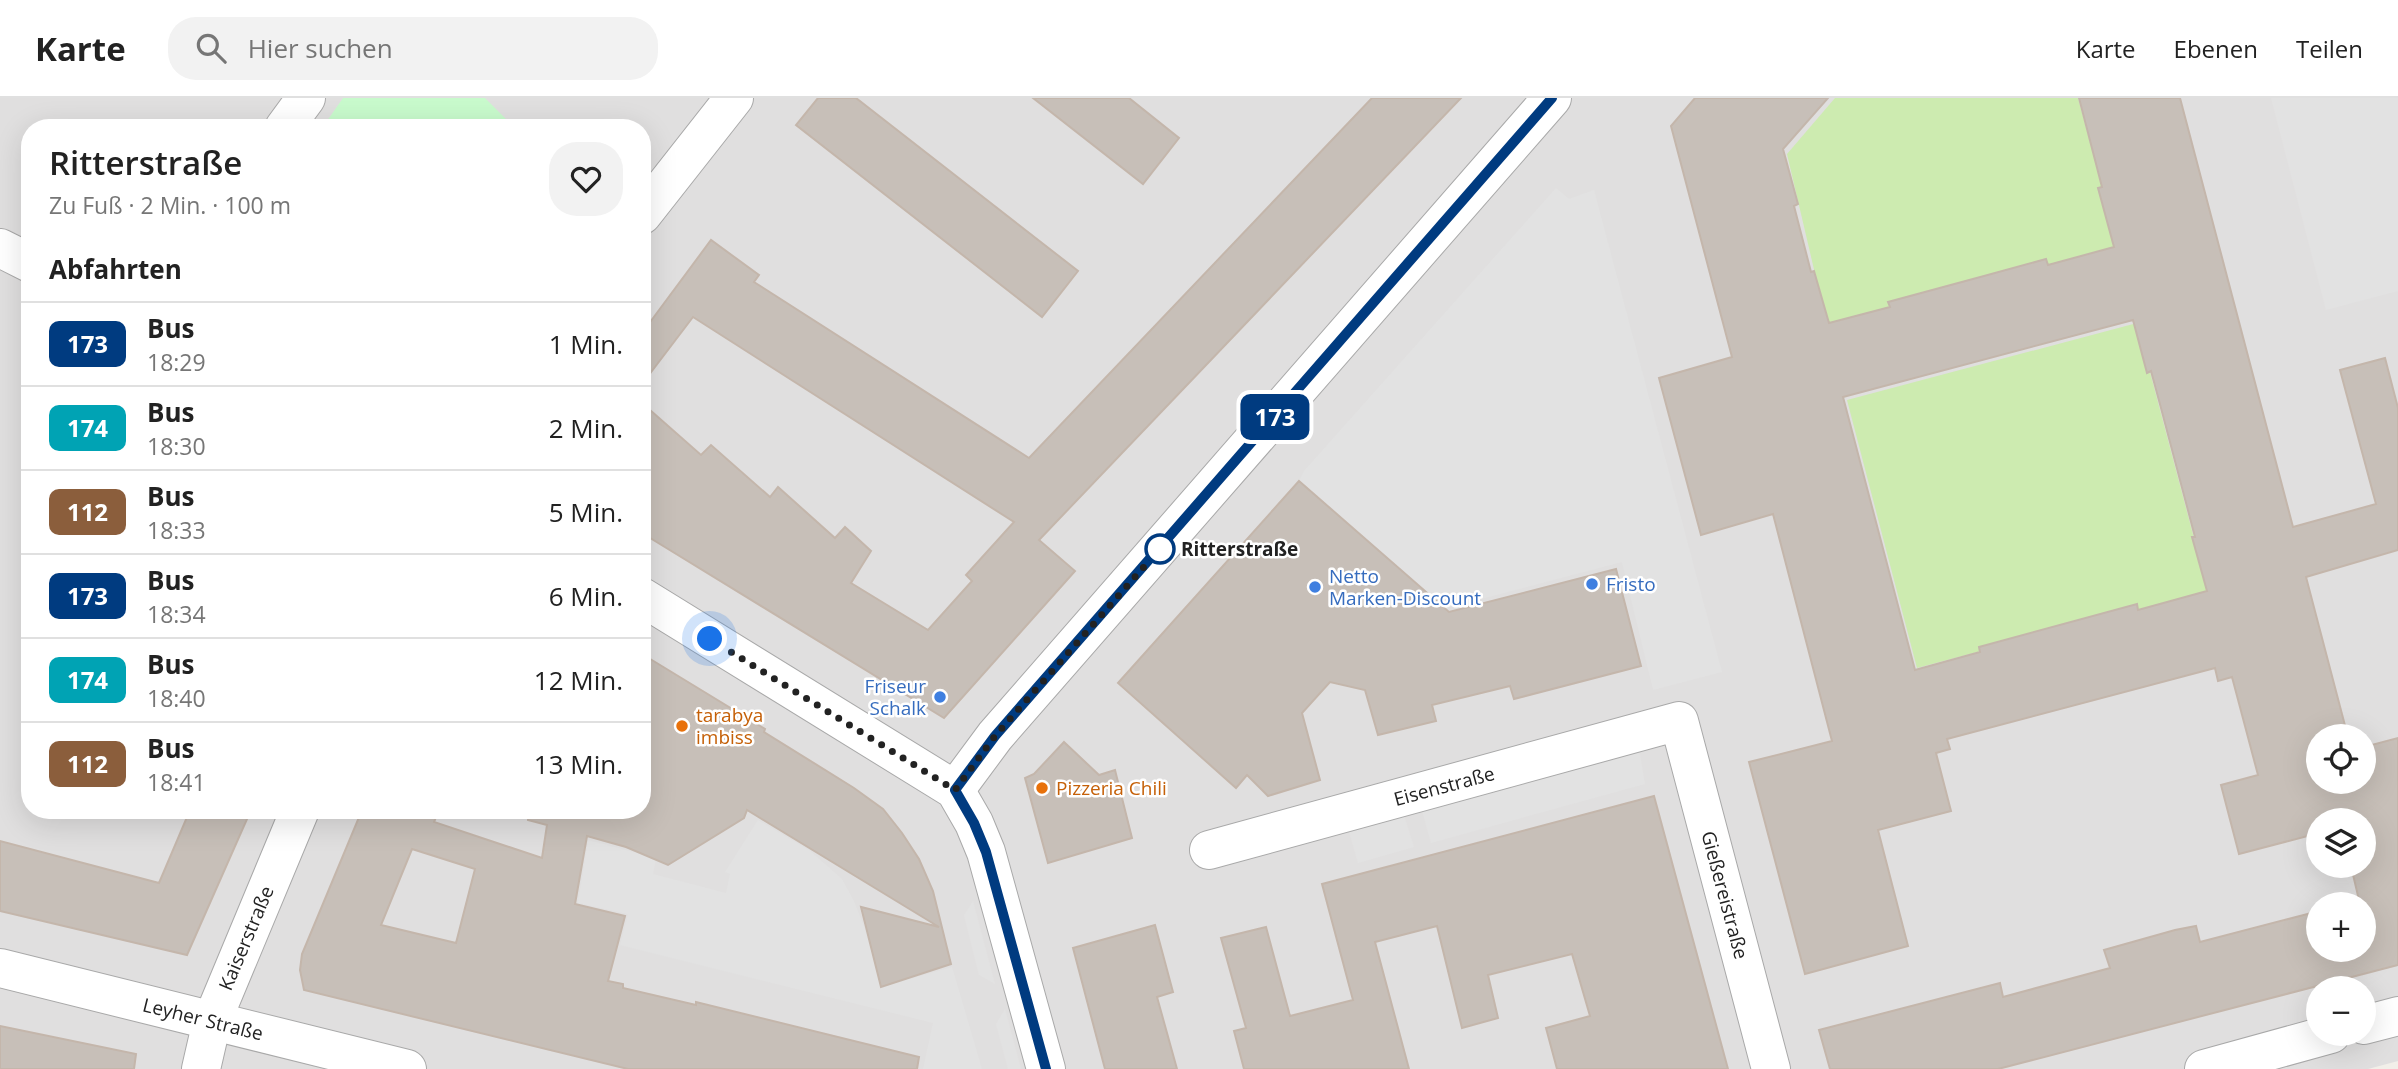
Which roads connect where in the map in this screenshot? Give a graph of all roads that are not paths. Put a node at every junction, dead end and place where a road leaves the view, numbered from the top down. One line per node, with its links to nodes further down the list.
1 (306, 98): 4 (street)
2 (734, 98): 5 (street)
3 (1552, 98): 10 (street)
4 (291, 119)
5 (651, 204)
6 (0, 248): 7 (street)
7 (21, 258)
8 (651, 603): 10 (street)
9 (1679, 721): 12 (street, Eisenstraße); 21 (street, Gießereistraße)
10 (955, 790): 20 (street)
11 (296, 819): 15 (street, Kaiserstraße)
12 (1209, 850)
13 (0, 968): 15 (street, Leyher Straße)
14 (2398, 1016): 16 (street)
15 (212, 1021): 18 (street, Kaiserstraße); 19 (street, Leyher Straße)
16 (2376, 1022)
17 (2306, 1041): 22 (street)
18 (201, 1069)
19 (407, 1069)
20 (1046, 1069)
21 (1771, 1069)
22 (2204, 1069)

